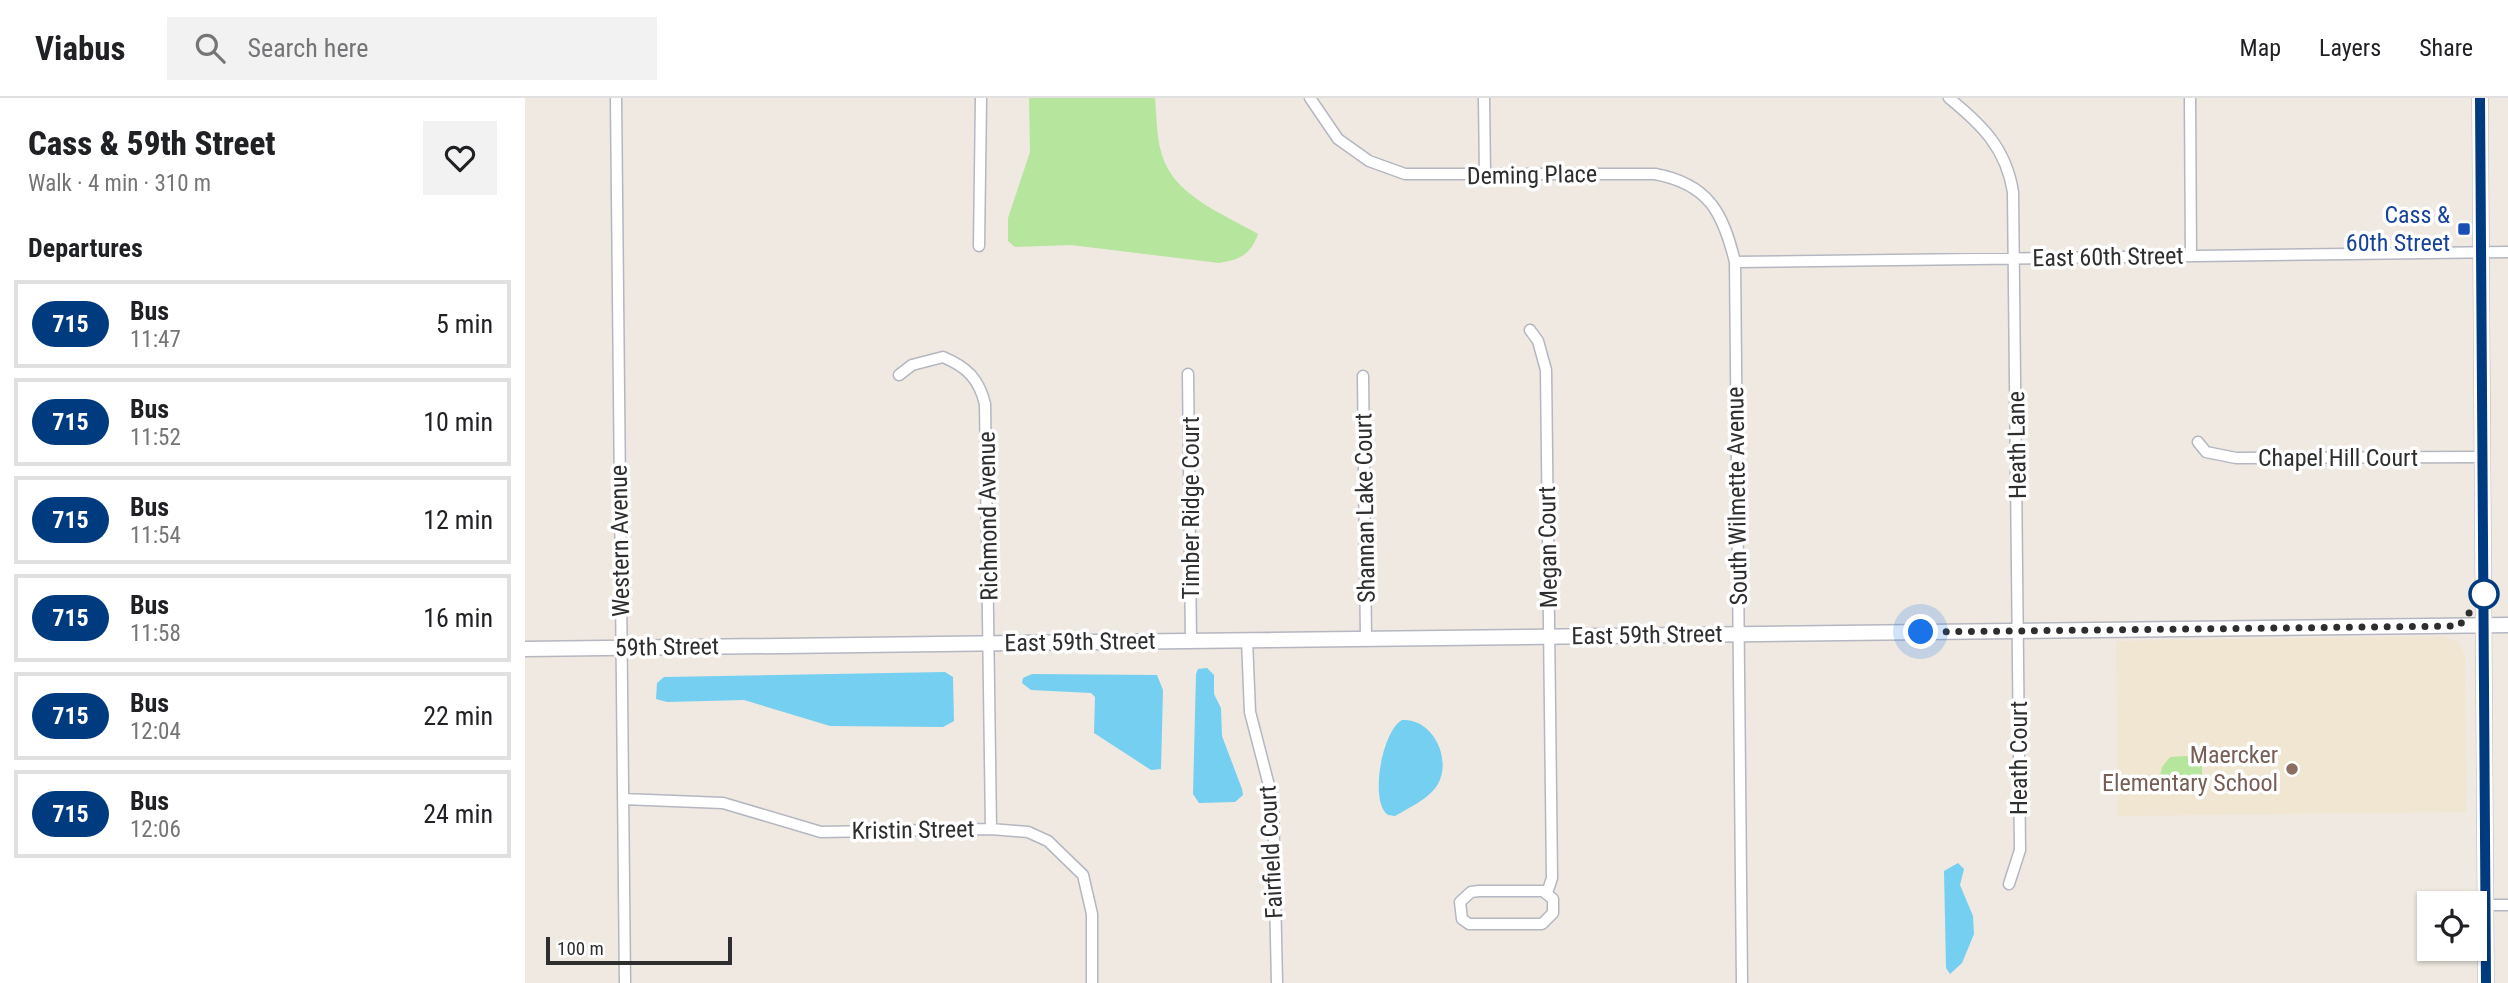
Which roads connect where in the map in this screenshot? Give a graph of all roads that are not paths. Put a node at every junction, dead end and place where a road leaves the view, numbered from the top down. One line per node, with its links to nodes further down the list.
1 (616, 98): 31 (street, Western Avenue)
2 (981, 98): 9 (street)
3 (1310, 98): 8 (street, Deming Place)
4 (1484, 98): 8 (street)
5 (1949, 98): 13 (street, Heath Lane)
6 (2190, 98): 12 (street)
7 (2480, 98): 11 (street)
8 (1485, 176): 14 (street, Deming Place)
9 (979, 246)
10 (2508, 252): 11 (street, East 60th Street)
11 (2481, 253): 12 (street, East 60th Street); 20 (street)
12 (2192, 256): 13 (street, East 60th Street)
13 (2014, 258): 14 (street, East 60th Street); 23 (street, Heath Lane)
14 (1735, 262): 24 (street, South Wilmette Avenue)
15 (1530, 330): 25 (street, Megan Court)
16 (1188, 374): 28 (street, Timber Ridge Court)
17 (899, 375): 29 (street, Richmond Avenue)
18 (1363, 376): 26 (street, Shannan Lake Court)
19 (2199, 442): 20 (street, Chapel Hill Court)
20 (2483, 457): 21 (street)
21 (2484, 625): 22 (street, East 59th Street); 23 (street, East 59th Street); 36 (street)
22 (2508, 625)
23 (2019, 631): 24 (street, East 59th Street); 35 (street, Heath Court)
24 (1739, 634): 25 (street, East 59th Street); 45 (street, South Wilmette Avenue)
25 (1549, 637): 26 (street, East 59th Street); 37 (street, Megan Court)
26 (1366, 639): 27 (street, East 59th Street)
27 (1247, 640): 28 (street, East 59th Street); 44 (street, Fairfield Court)
28 (1191, 641): 29 (street, East 59th Street)
29 (991, 643): 30 (street, East 59th Street); 34 (street, Richmond Avenue)
30 (809, 645): 31 (street, 59th Street)
31 (621, 648): 32 (street, 59th Street); 33 (street, Western Avenue)
32 (525, 649)
33 (623, 799): 34 (street, Kristin Street); 42 (street, Western Avenue)
34 (991, 829): 43 (street, Kristin Street)
35 (2009, 884)
36 (2486, 891)
37 (1547, 892): 37 (street, Megan Court)
38 (2487, 905): 39 (street)
39 (2508, 905)
40 (2487, 944): 41 (street)
41 (2488, 982)
42 (625, 983)
43 (1092, 983)
44 (1277, 983)
45 (1742, 983)

